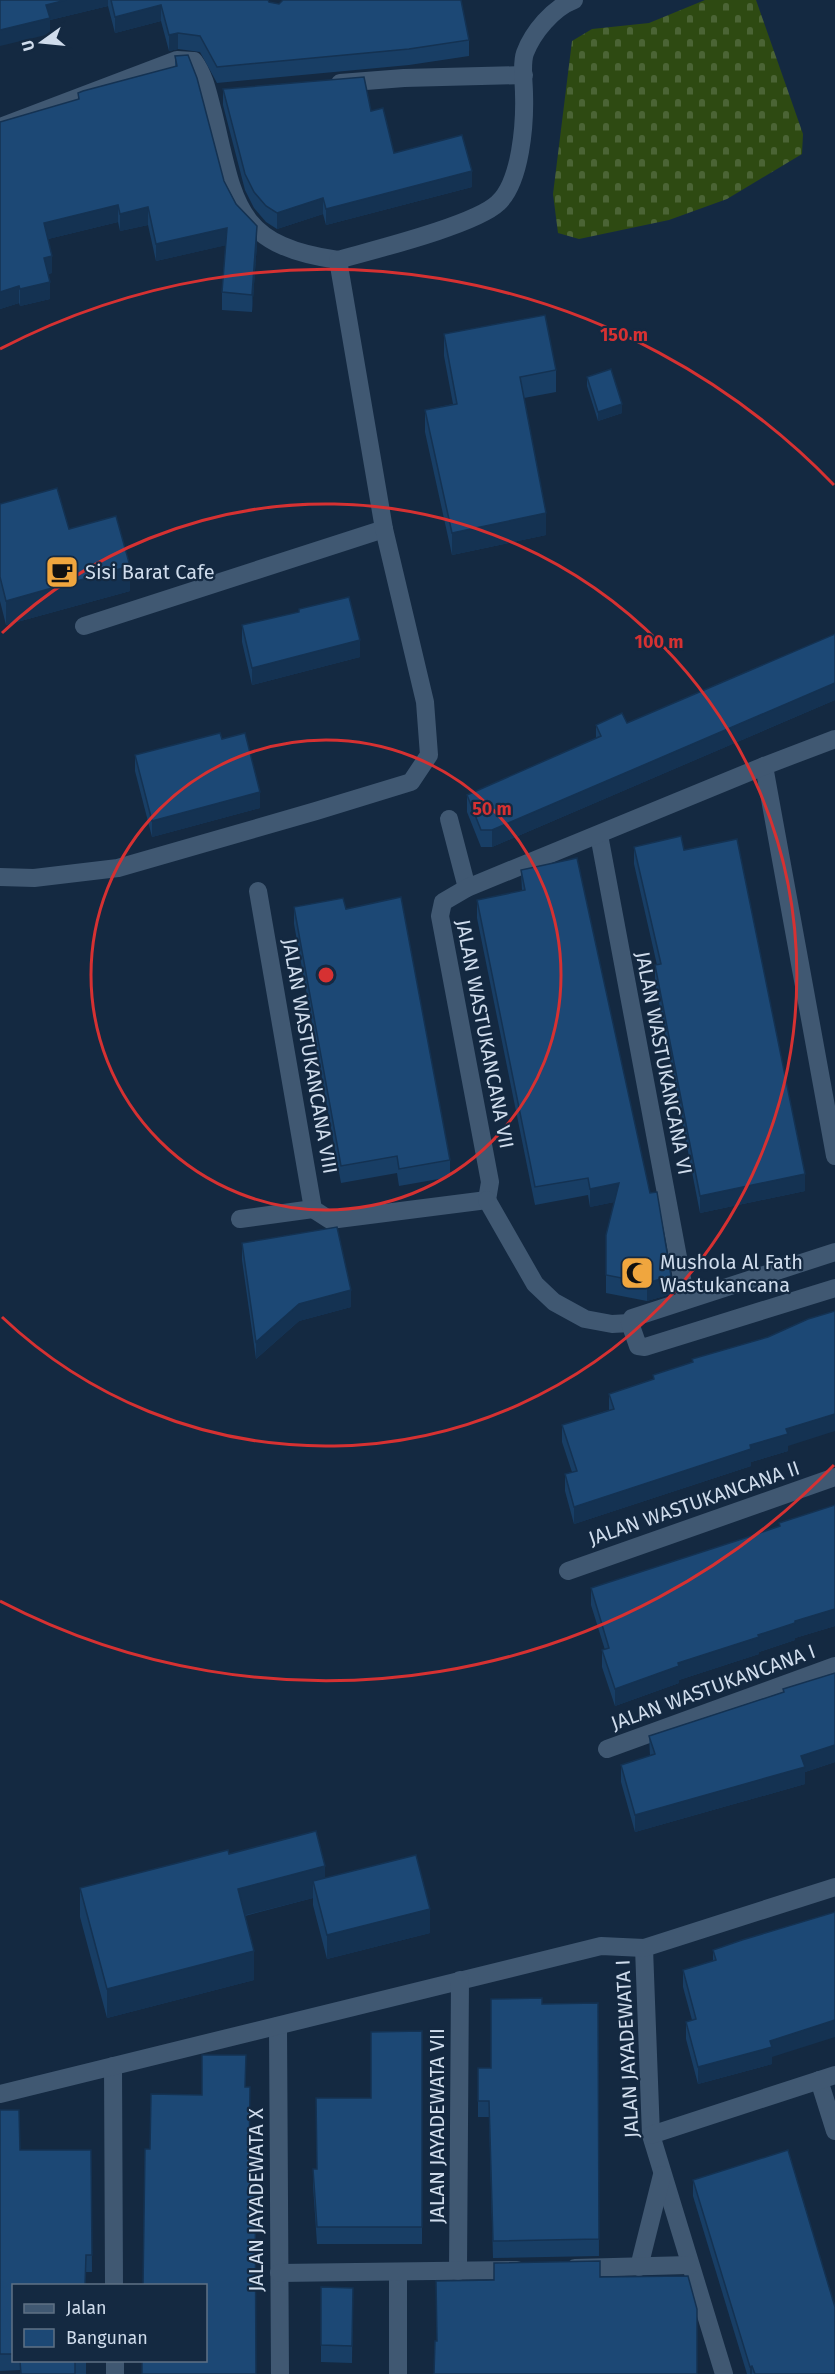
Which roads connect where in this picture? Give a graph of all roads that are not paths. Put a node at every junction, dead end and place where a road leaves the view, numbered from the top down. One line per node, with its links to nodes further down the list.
1 (574, 0): 2 (street)
2 (524, 75): 3 (street); 7 (street)
3 (323, 85)
4 (231, 93): 5 (street)
5 (208, 94): 6 (street); 7 (street)
6 (0, 127)
7 (338, 260): 8 (street)
8 (384, 529): 9 (street); 14 (street)
9 (84, 626)
10 (835, 739): 11 (street, JALAN WASTUKANCANA VII)
11 (764, 766): 13 (street, JALAN WASTUKANCANA VII); 17 (street)
12 (449, 819): 15 (street)
13 (599, 835): 15 (street, JALAN WASTUKANCANA VII); 23 (street, JALAN WASTUKANCANA VI)
14 (0, 877)
15 (467, 888): 18 (street, JALAN WASTUKANCANA VII)
16 (258, 891): 19 (street, JALAN WASTUKANCANA VIII)
17 (835, 1156)
18 (487, 1200): 19 (street); 24 (street)
19 (313, 1209): 20 (street)
20 (240, 1219)
21 (835, 1252): 23 (street)
22 (835, 1288): 24 (street)
23 (686, 1300): 24 (street)
24 (630, 1323)
25 (835, 1477): 26 (street, JALAN WASTUKANCANA II)
26 (568, 1571)
27 (835, 1666): 28 (street, JALAN WASTUKANCANA I)
28 (607, 1749)
29 (835, 1887): 30 (street, JALAN JAYADEWATA I)
30 (644, 1948): 31 (street); 37 (street, JALAN JAYADEWATA I)
31 (460, 1980): 32 (street); 43 (street, JALAN JAYADEWATA VII)
32 (278, 2026): 33 (street); 45 (street, JALAN JAYADEWATA X)
33 (113, 2066): 35 (street); 46 (street)
34 (827, 2078): 36 (street); 37 (street)
35 (0, 2094)
36 (835, 2131)
37 (651, 2134): 38 (street, JALAN JAYADEWATA I)
38 (662, 2173): 39 (street, JALAN JAYADEWATA I); 40 (street)
39 (690, 2265): 40 (street); 49 (street, JALAN JAYADEWATA I)
40 (639, 2266): 42 (street)
41 (537, 2269): 43 (street)
42 (560, 2269)
43 (458, 2271): 44 (street)
44 (398, 2272): 45 (street); 48 (street)
45 (279, 2273): 47 (street, JALAN JAYADEWATA X)
46 (114, 2284)
47 (279, 2374)
48 (398, 2374)
49 (724, 2374)

